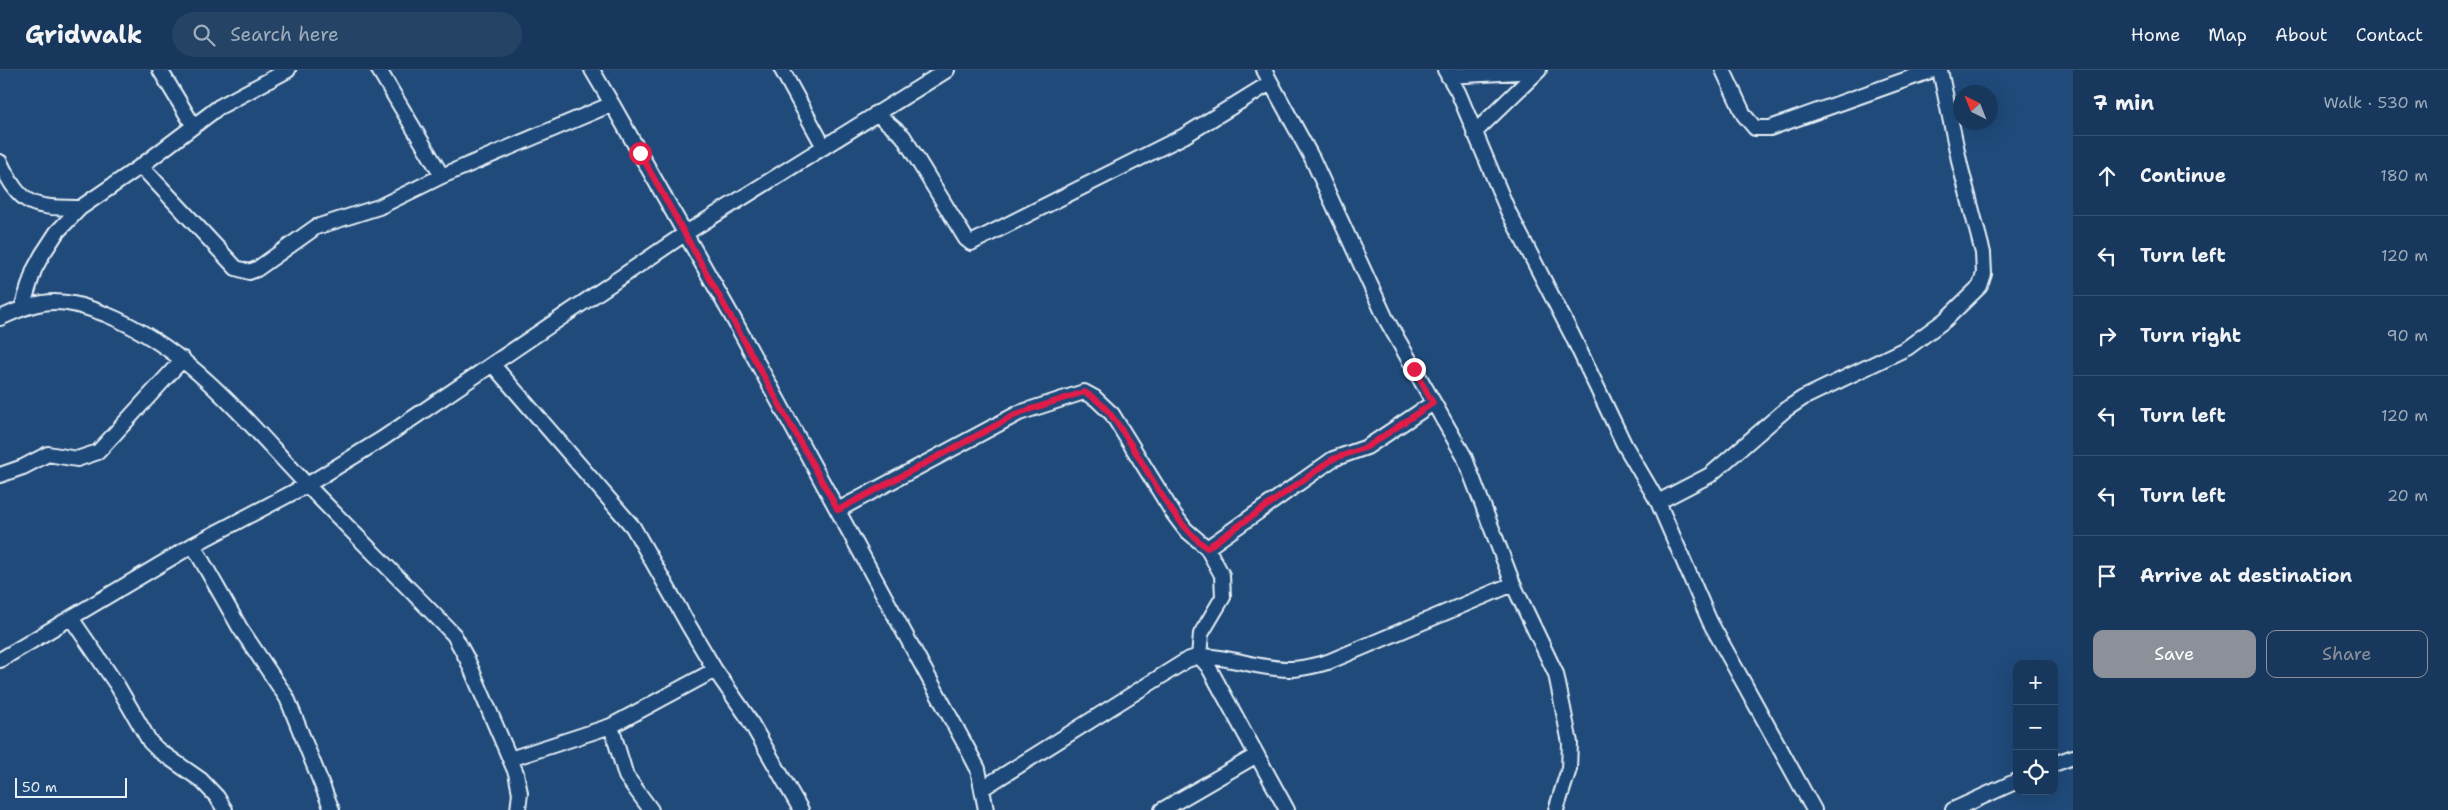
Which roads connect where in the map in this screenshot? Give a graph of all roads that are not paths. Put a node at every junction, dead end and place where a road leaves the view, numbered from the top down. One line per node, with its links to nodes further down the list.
1 (160, 70): 16 (street)
2 (288, 70): 16 (street)
3 (379, 70): 21 (street)
4 (592, 70): 14 (street)
5 (782, 70): 18 (street)
6 (947, 70): 15 (street)
7 (1264, 70): 13 (street)
8 (1723, 70): 9 (street)
9 (1933, 70)
10 (1940, 70): 31 (street)
11 (1538, 71): 12 (street); 17 (street)
12 (1447, 73): 17 (street)
13 (1270, 84): 15 (street); 28 (street)
14 (612, 104): 21 (street); 23 (street)
15 (876, 113): 18 (street)
16 (193, 125): 20 (street)
17 (1474, 133): 31 (street)
18 (824, 147): 23 (street)
19 (0, 162): 22 (street)
20 (141, 166): 21 (street); 22 (street)
21 (442, 176)
22 (80, 208): 24 (street)
23 (686, 234): 27 (street); 32 (street)
24 (22, 308): 25 (street); 26 (street)
25 (0, 318)
26 (183, 359): 29 (street); 30 (street)
27 (493, 365): 30 (street); 39 (street)
28 (1433, 403): 34 (street); 35 (street)
29 (0, 475)
30 (307, 485): 33 (street); 43 (street)
31 (1658, 502): 56 (street)
32 (838, 510): 34 (street); 46 (street)
33 (193, 545): 36 (street); 48 (street)
34 (1207, 548): 37 (street)
35 (1513, 584): 37 (street); 55 (street)
36 (71, 618): 38 (street); 47 (street)
37 (1199, 656): 41 (street); 46 (street)
38 (0, 660)
39 (715, 670): 40 (street); 51 (street)
40 (611, 726): 43 (street); 50 (street)
41 (1257, 755): 53 (street); 54 (street)
42 (2073, 758): 44 (street)
43 (510, 759): 49 (street)
44 (2058, 763)
45 (2013, 783): 57 (street)
46 (983, 788): 52 (street)
47 (225, 810)
48 (332, 810)
49 (518, 810)
50 (651, 810)
51 (801, 810)
52 (986, 810)
53 (1162, 810)
54 (1287, 810)
55 (1556, 810)
56 (1814, 810)
57 (1953, 810)

